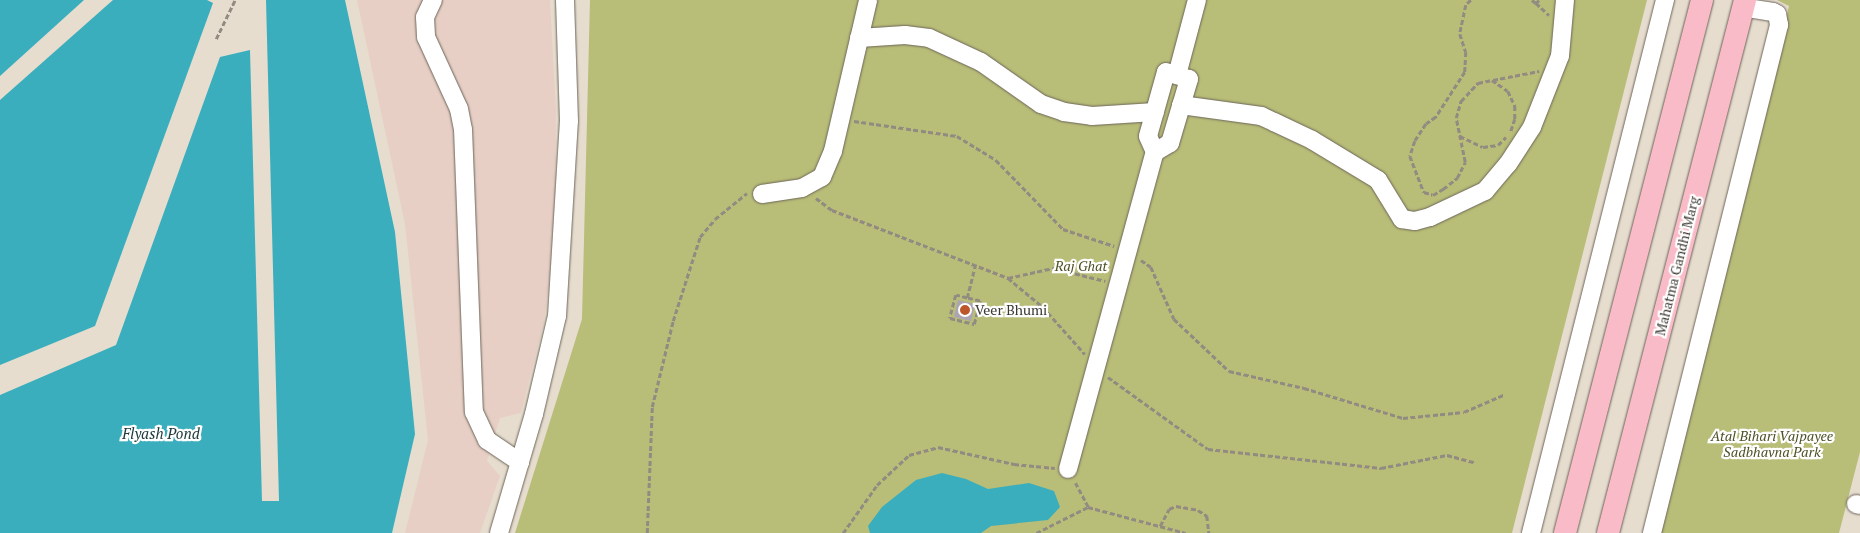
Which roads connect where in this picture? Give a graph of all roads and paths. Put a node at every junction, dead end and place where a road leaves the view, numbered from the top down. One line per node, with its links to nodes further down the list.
1 (235, 0): 14 (path)
2 (433, 0): 32 (street)
3 (565, 0): 32 (street)
4 (868, 0): 13 (street)
5 (1197, 0): 16 (street)
6 (1471, 0): 21 (path)
7 (1532, 0): 8 (path)
8 (1540, 0)
9 (1566, 0): 15 (street)
10 (1702, 0): 45 (main road)
11 (1659, 1): 44 (street)
12 (1744, 3): 46 (main road, Mahatma Gandhi Marg); 47 (street)
13 (859, 38): 19 (street); 20 (street)
14 (216, 39)
15 (1557, 66): 17 (path); 18 (street)
16 (1177, 75): 18 (street); 19 (street)
17 (1492, 80): 21 (path); 21 (path)
18 (1181, 105): 22 (street)
19 (1155, 112): 22 (street)
20 (840, 119): 23 (street); 25 (path)
21 (1460, 136)
22 (1155, 152): 25 (street)
23 (802, 188): 24 (street); 26 (path)
24 (762, 194): 38 (path)
25 (1128, 251): 28 (street); 31 (path)
26 (975, 265): 27 (path); 29 (path)
27 (1008, 278): 28 (path); 30 (path)
28 (1119, 284): 30 (street)
29 (967, 298): 29 (path)
30 (1096, 366): 33 (path); 34 (street)
31 (1503, 395)
32 (520, 462): 37 (street)
33 (1476, 463)
34 (1068, 469): 35 (path); 39 (path)
35 (1088, 507): 36 (path); 40 (path)
36 (1160, 526): 41 (path); 43 (path)
37 (498, 533)
38 (647, 533)
39 (843, 533)
40 (1036, 533)
41 (1183, 533): 42 (path)
42 (1186, 533)
43 (1209, 533)
44 (1531, 533)
45 (1565, 533)
46 (1608, 533)
47 (1652, 533)

